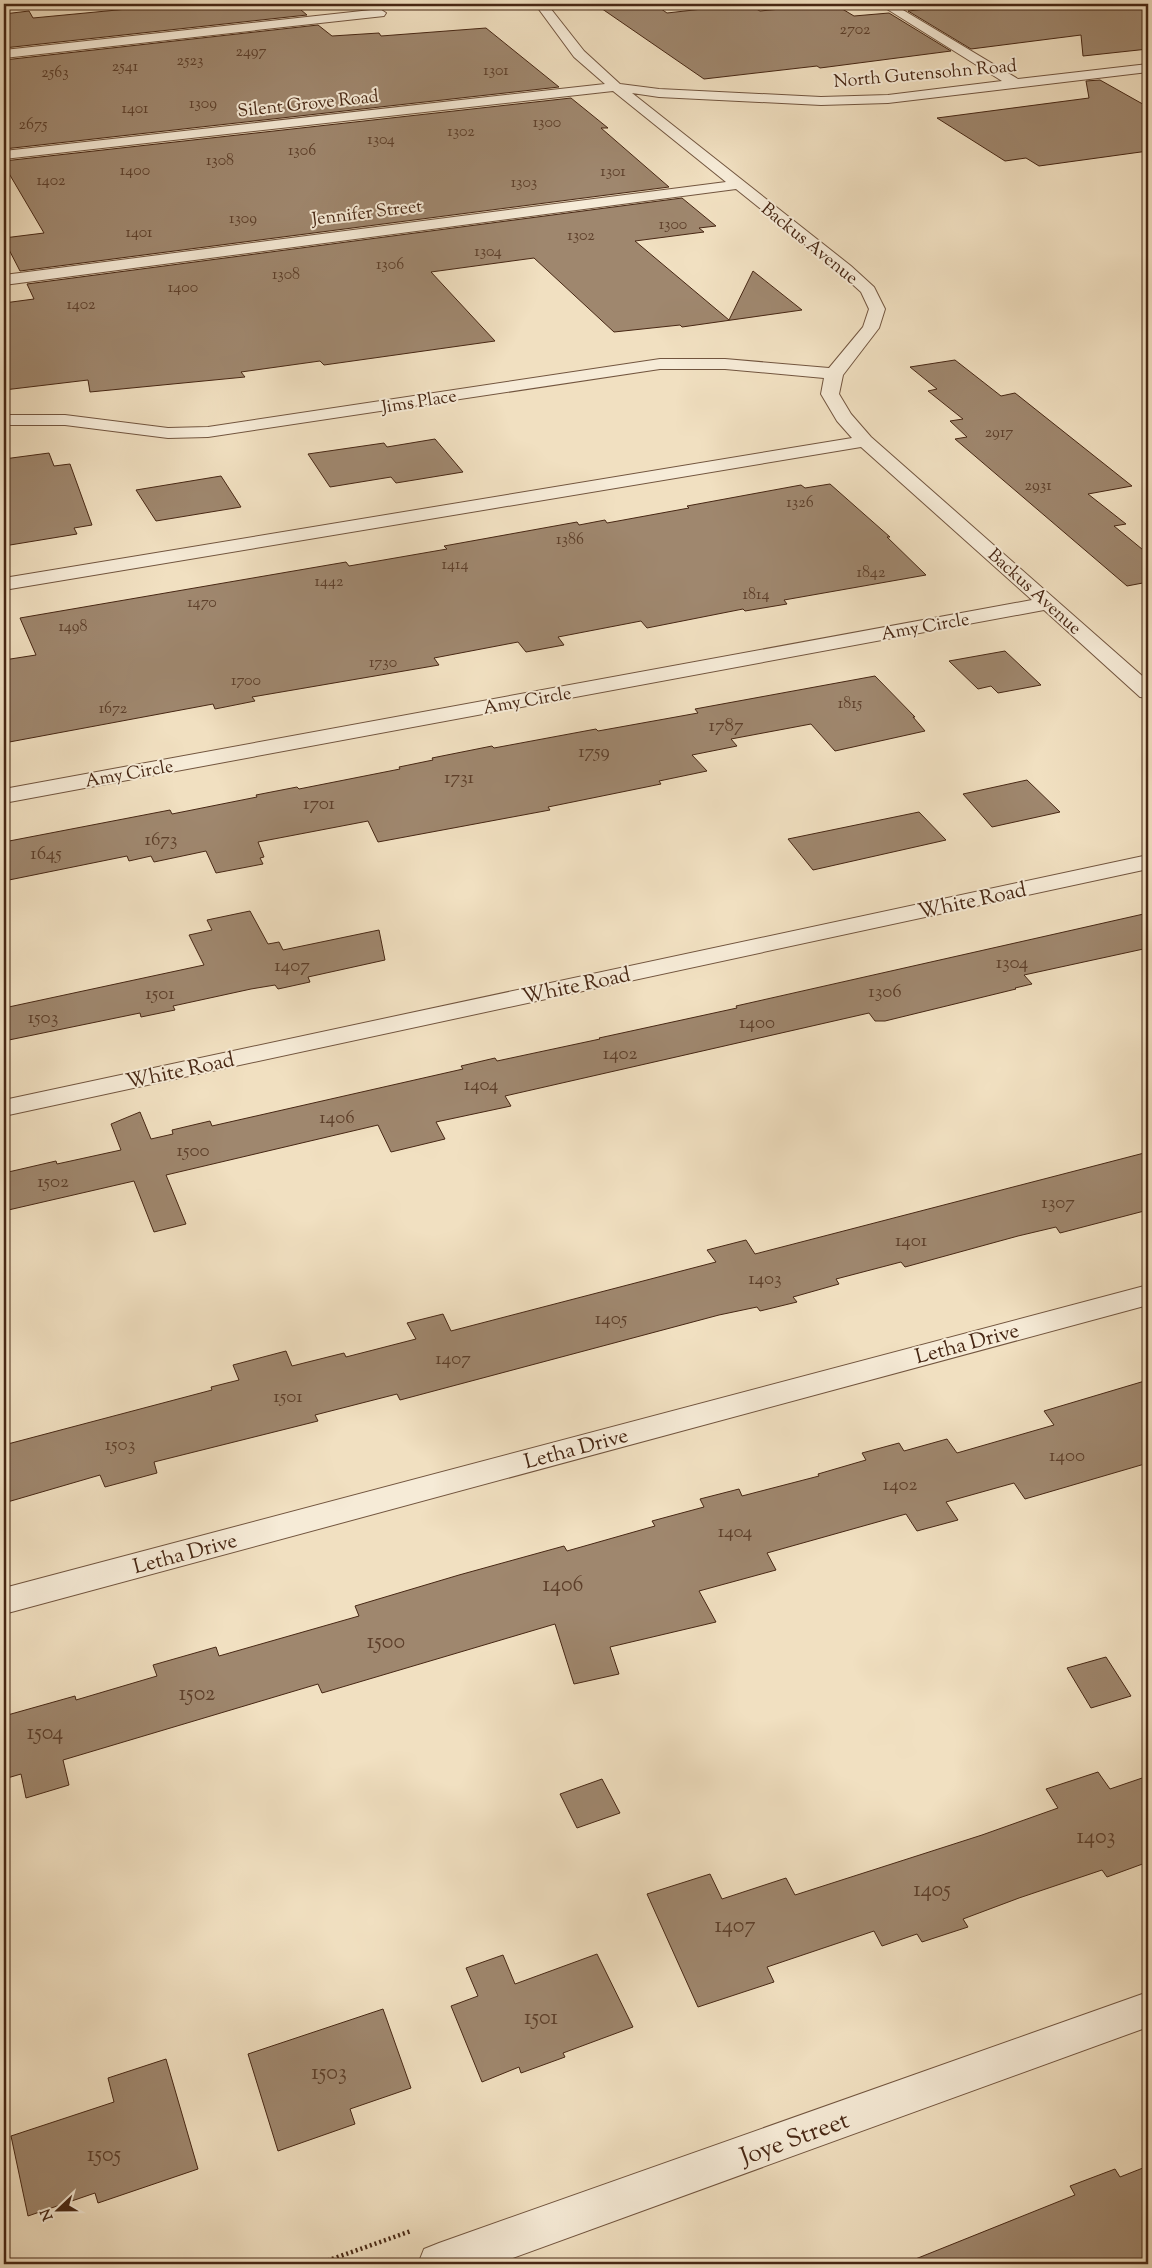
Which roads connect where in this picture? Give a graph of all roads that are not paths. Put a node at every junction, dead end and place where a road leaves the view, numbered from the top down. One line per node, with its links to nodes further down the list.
1 (541, 4): 7 (street, Backus Avenue)
2 (885, 4): 6 (street)
3 (380, 12): 4 (street)
4 (4, 54)
5 (1148, 68): 6 (street, North Gutensohn Road)
6 (1016, 84): 8 (street, North Gutensohn Road)
7 (616, 87): 8 (street, North Gutensohn Road); 9 (street, Backus Avenue); 10 (street, Silent Grove Road)
8 (766, 98): 9 (street)
9 (681, 140): 11 (street, Backus Avenue)
10 (4, 155)
11 (736, 184): 12 (street, Jennifer Street); 13 (street, Backus Avenue)
12 (4, 280)
13 (834, 374): 14 (street, Jims Place); 15 (street, Backus Avenue)
14 (4, 420)
15 (865, 441): 16 (street); 17 (street, Backus Avenue)
16 (4, 584)
17 (1050, 603): 18 (street, Backus Avenue); 19 (street, Amy Circle)
18 (1148, 692)
19 (4, 796)
20 (1148, 862): 21 (street, White Road)
21 (4, 1108)
22 (1148, 1295): 23 (street, Letha Drive)
23 (4, 1601)
24 (1148, 2010): 25 (street, Joye Street)
25 (440, 2264)

